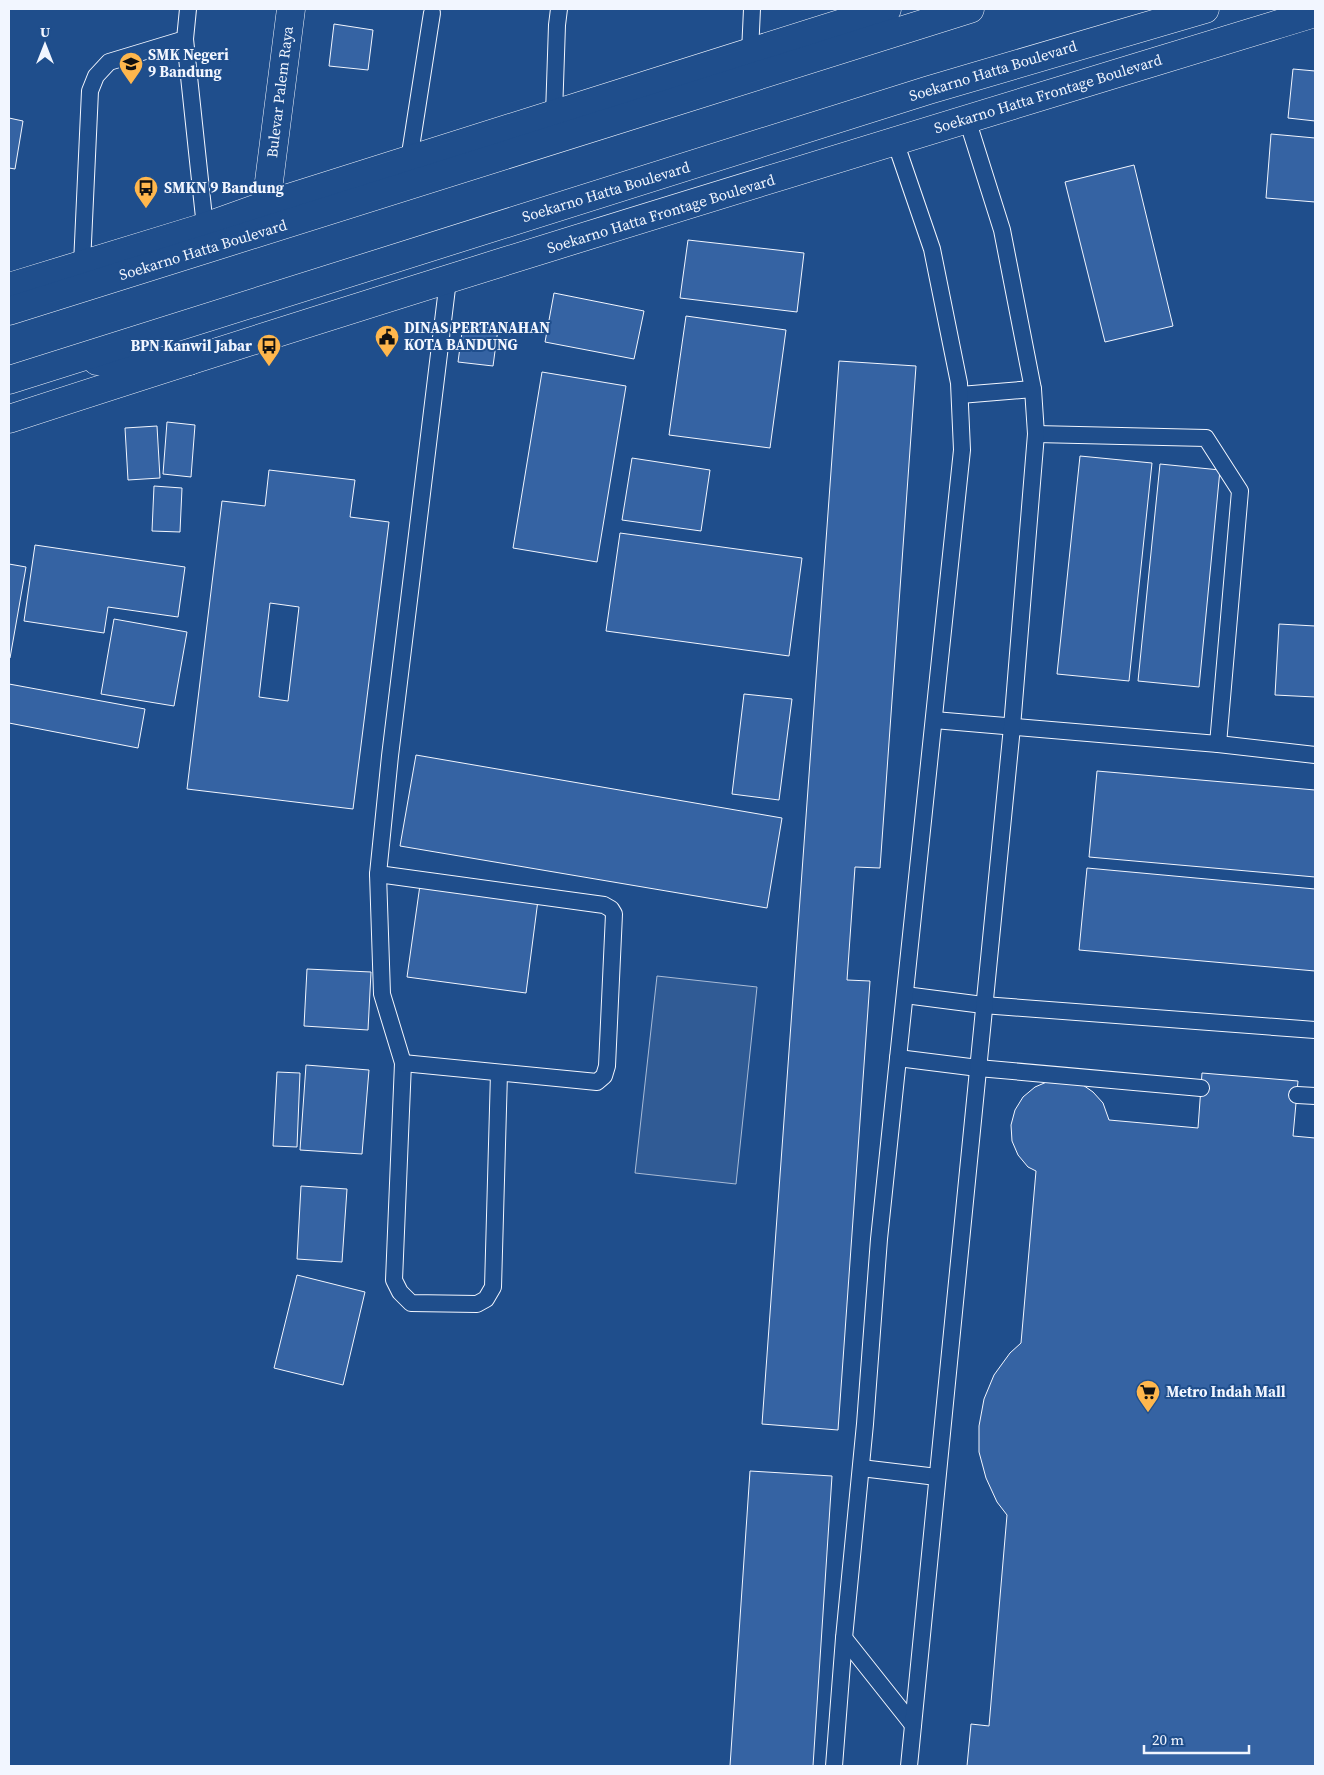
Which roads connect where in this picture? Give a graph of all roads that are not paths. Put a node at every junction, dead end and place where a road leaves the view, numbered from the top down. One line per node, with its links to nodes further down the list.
1 (188, 9): 10 (lane)
2 (291, 9): 16 (main road, Bulevar Palem Raya)
3 (559, 9): 12 (lane)
4 (752, 9): 11 (lane)
5 (887, 9): 11 (main road)
6 (970, 9): 21 (main road, Soekarno Hatta Boulevard)
7 (1205, 9): 22 (main road, Soekarno Hatta Boulevard)
8 (432, 13): 15 (lane)
9 (1315, 13): 13 (main road, Soekarno Hatta Frontage Boulevard)
10 (185, 39): 17 (lane); 18 (lane)
11 (750, 52): 12 (main road)
12 (554, 114): 15 (main road)
13 (967, 119): 14 (main road, Soekarno Hatta Frontage Boulevard); 25 (lane)
14 (895, 141): 19 (main road, Soekarno Hatta Frontage Boulevard); 26 (lane)
15 (409, 160): 16 (main road)
16 (266, 205): 17 (main road)
17 (205, 227): 18 (main road)
18 (82, 264): 20 (main road)
19 (448, 280): 23 (main road, Soekarno Hatta Frontage Boulevard); 33 (lane)
20 (9, 287)
21 (9, 311)
22 (71, 361): 23 (main road); 24 (main road, Soekarno Hatta Boulevard)
23 (189, 361): 27 (main road, Soekarno Hatta Frontage Boulevard)
24 (9, 380)
25 (1033, 389): 26 (lane); 28 (lane)
26 (960, 395): 29 (lane)
27 (9, 419)
28 (1036, 434): 30 (lane); 31 (lane)
29 (934, 720): 30 (lane); 34 (lane)
30 (1012, 727): 31 (lane); 35 (lane)
31 (1218, 744): 32 (lane)
32 (1315, 755)
33 (378, 874): 38 (lane); 40 (lane)
34 (905, 996): 35 (lane); 37 (lane)
35 (983, 1005): 36 (lane); 39 (lane)
36 (1315, 1030)
37 (898, 1058): 39 (lane); 44 (lane)
38 (403, 1063): 40 (lane); 40 (lane)
39 (978, 1068): 41 (lane); 45 (lane)
40 (499, 1073)
41 (1201, 1088)
42 (1297, 1094): 43 (lane)
43 (1315, 1096)
44 (861, 1468): 45 (lane); 46 (lane)
45 (937, 1477): 47 (lane)
46 (844, 1638): 47 (lane); 48 (lane)
47 (914, 1725): 49 (lane)
48 (834, 1766)
49 (909, 1766)

